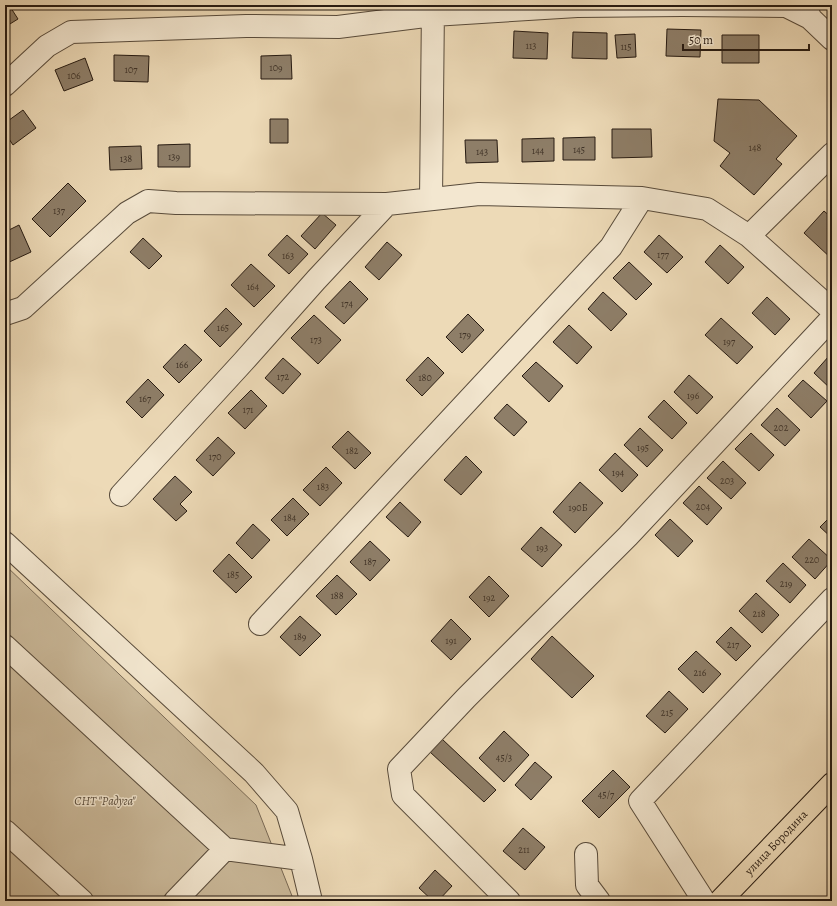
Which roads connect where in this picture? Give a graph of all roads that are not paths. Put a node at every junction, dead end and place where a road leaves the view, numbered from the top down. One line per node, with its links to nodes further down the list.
1 (433, 10): 2 (street); 4 (street); 7 (street)
2 (808, 11): 3 (street)
3 (832, 39)
4 (5, 85)
5 (832, 154): 9 (street)
6 (642, 198): 7 (street); 9 (street); 16 (street)
7 (431, 199): 8 (street)
8 (387, 204): 11 (street); 13 (street)
9 (749, 236): 10 (street)
10 (832, 310)
11 (5, 314)
12 (832, 318): 27 (street)
13 (121, 494)
14 (5, 543): 22 (street)
15 (832, 599): 29 (street)
16 (260, 624)
17 (5, 646): 20 (street)
18 (832, 784): 23 (main road, улица Бородина)
19 (5, 832): 24 (street)
20 (225, 850): 22 (street); 25 (street)
21 (586, 854): 28 (street)
22 (301, 859): 26 (street)
23 (727, 899)
24 (82, 901)
25 (175, 901)
26 (311, 901)
27 (509, 901)
28 (599, 901)
29 (704, 901)

